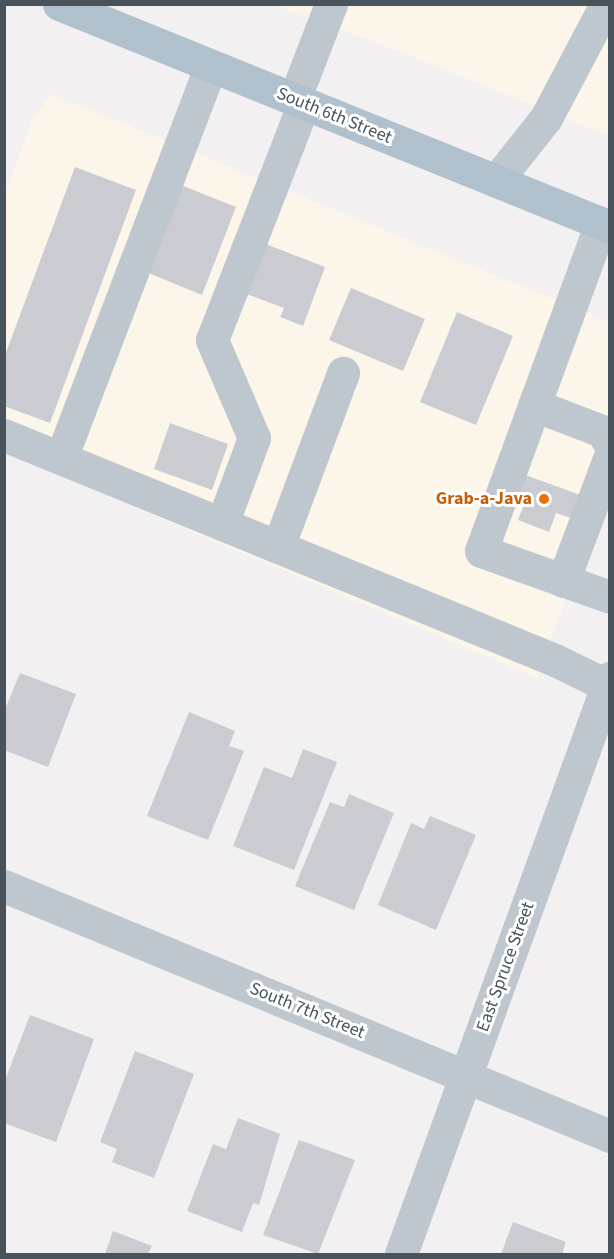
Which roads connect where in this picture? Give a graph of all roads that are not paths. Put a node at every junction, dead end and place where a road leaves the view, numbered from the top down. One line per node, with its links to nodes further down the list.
1 (59, 4): 4 (main road, South 6th Street)
2 (331, 4): 5 (street)
3 (606, 4): 6 (street)
4 (211, 66): 5 (main road, South 6th Street); 13 (street)
5 (299, 102): 6 (main road, South 6th Street); 14 (street)
6 (496, 181): 7 (main road, South 6th Street)
7 (605, 225): 9 (street)
8 (343, 373): 15 (street)
9 (534, 405): 11 (street); 16 (street)
10 (4, 435): 13 (street)
11 (609, 444)
12 (609, 456): 16 (street)
13 (61, 458): 14 (street)
14 (222, 524): 15 (street)
15 (278, 547): 18 (street)
16 (563, 581): 17 (street)
17 (609, 597)
18 (608, 684): 20 (street, East Spruce Street)
19 (4, 886): 20 (street, South 7th Street)
20 (466, 1077): 21 (street, South 7th Street); 22 (street, East Spruce Street)
21 (609, 1136)
22 (401, 1254)

